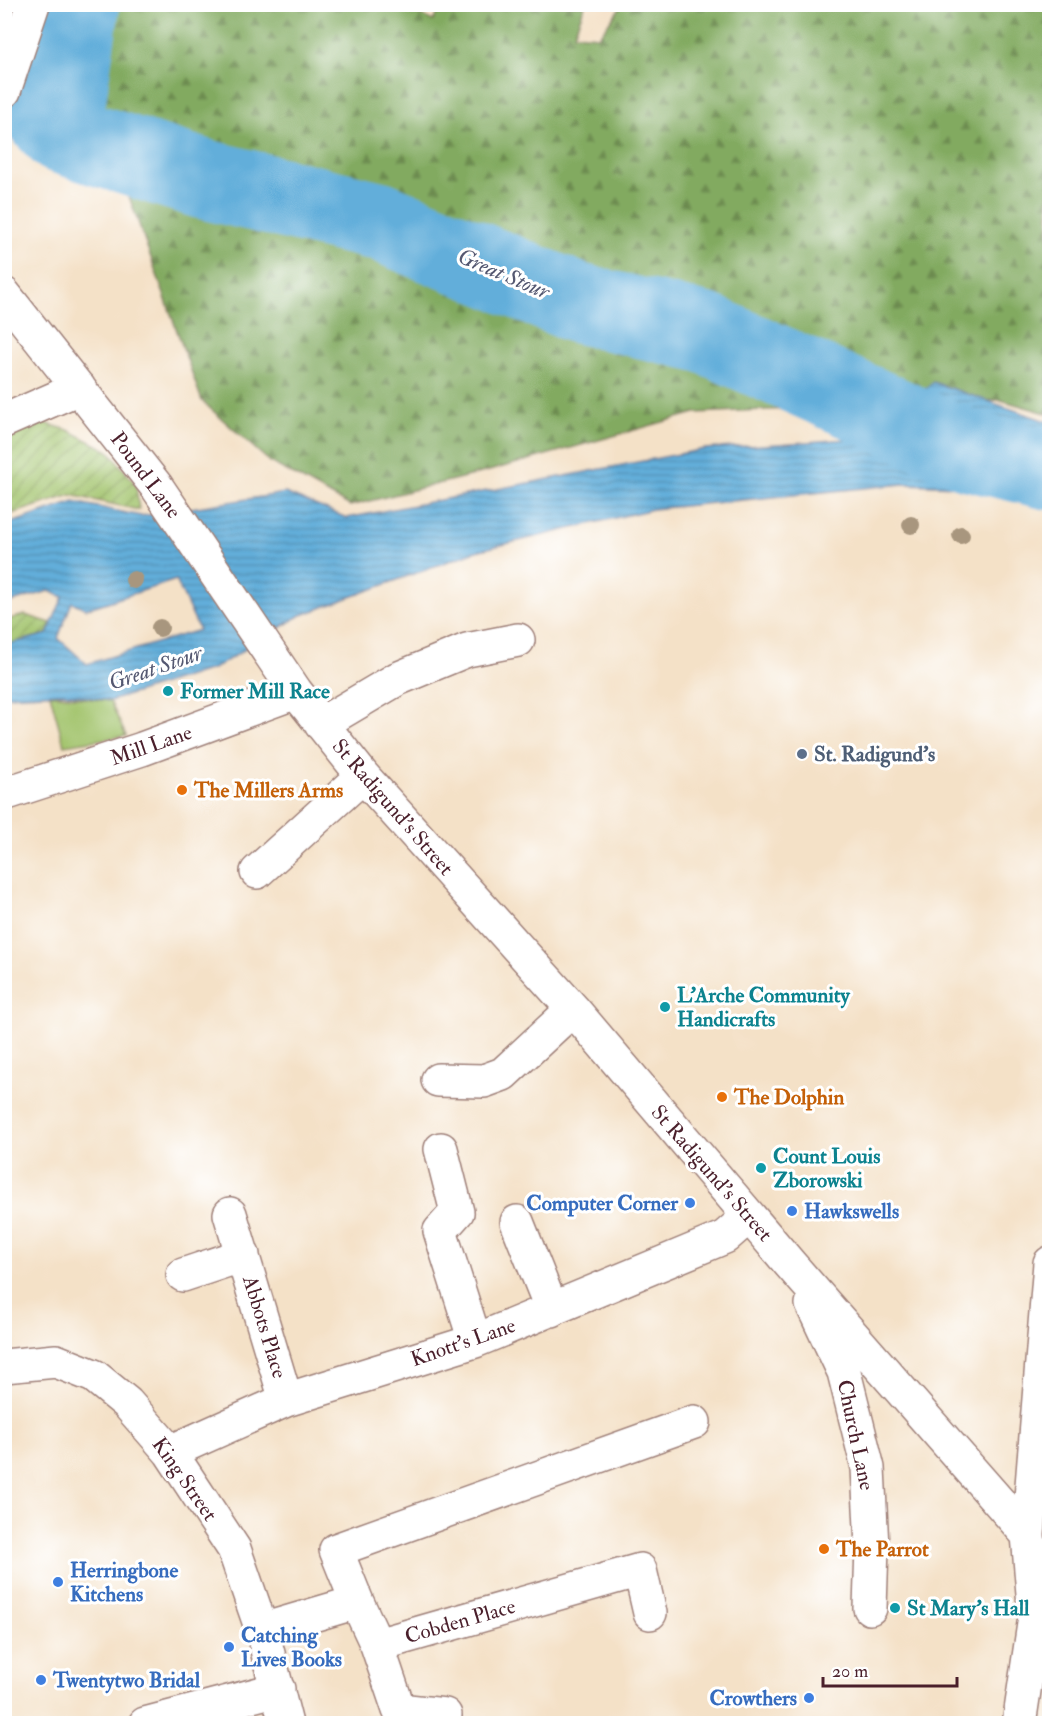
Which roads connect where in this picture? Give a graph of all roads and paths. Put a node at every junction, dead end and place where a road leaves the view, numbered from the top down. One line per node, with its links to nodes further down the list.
1 (29, 16): 2 (street)
2 (4, 91)
3 (4, 294): 4 (street, Pound Lane)
4 (79, 388): 5 (street); 7 (street, Pound Lane)
5 (4, 422)
6 (518, 640): 9 (street)
7 (278, 664): 8 (street, St Radigund's Street)
8 (296, 692): 9 (street, St Radigund's Street); 11 (street, Mill Lane)
9 (321, 724): 10 (street, St Radigund's Street)
10 (363, 776): 12 (street); 13 (street, St Radigund's Street)
11 (4, 794)
12 (257, 872)
13 (573, 1009): 14 (street); 17 (street, St Radigund's Street)
14 (438, 1080)
15 (441, 1149): 25 (street)
16 (230, 1214): 19 (street, Abbots Place)
17 (749, 1216): 22 (street, St Radigund's Street); 24 (street, Knott's Lane)
18 (517, 1221): 24 (street)
19 (243, 1255): 23 (street, Abbots Place); 27 (street, Abbots Place)
20 (1050, 1263): 21 (street)
21 (1049, 1270): 30 (street)
22 (798, 1273): 30 (street, St Radigund's Street); 32 (street, Church Lane)
23 (183, 1275)
24 (552, 1310): 25 (street, Knott's Lane)
25 (475, 1341): 27 (street, Knott's Lane)
26 (4, 1366): 29 (street, King Street)
27 (286, 1400): 29 (street, Knott's Lane)
28 (694, 1422): 31 (street, Cobden Place)
29 (170, 1452): 34 (street, King Street)
30 (1028, 1535): 40 (street)
31 (357, 1602): 34 (street); 35 (street, Cobden Place)
32 (870, 1608)
33 (650, 1613): 35 (street, Cobden Place)
34 (262, 1630): 36 (street, King Street)
35 (376, 1644): 37 (street)
36 (278, 1689): 38 (street); 39 (street, King Street)
37 (445, 1715)
38 (145, 1724)
39 (286, 1724)
40 (1019, 1724)

